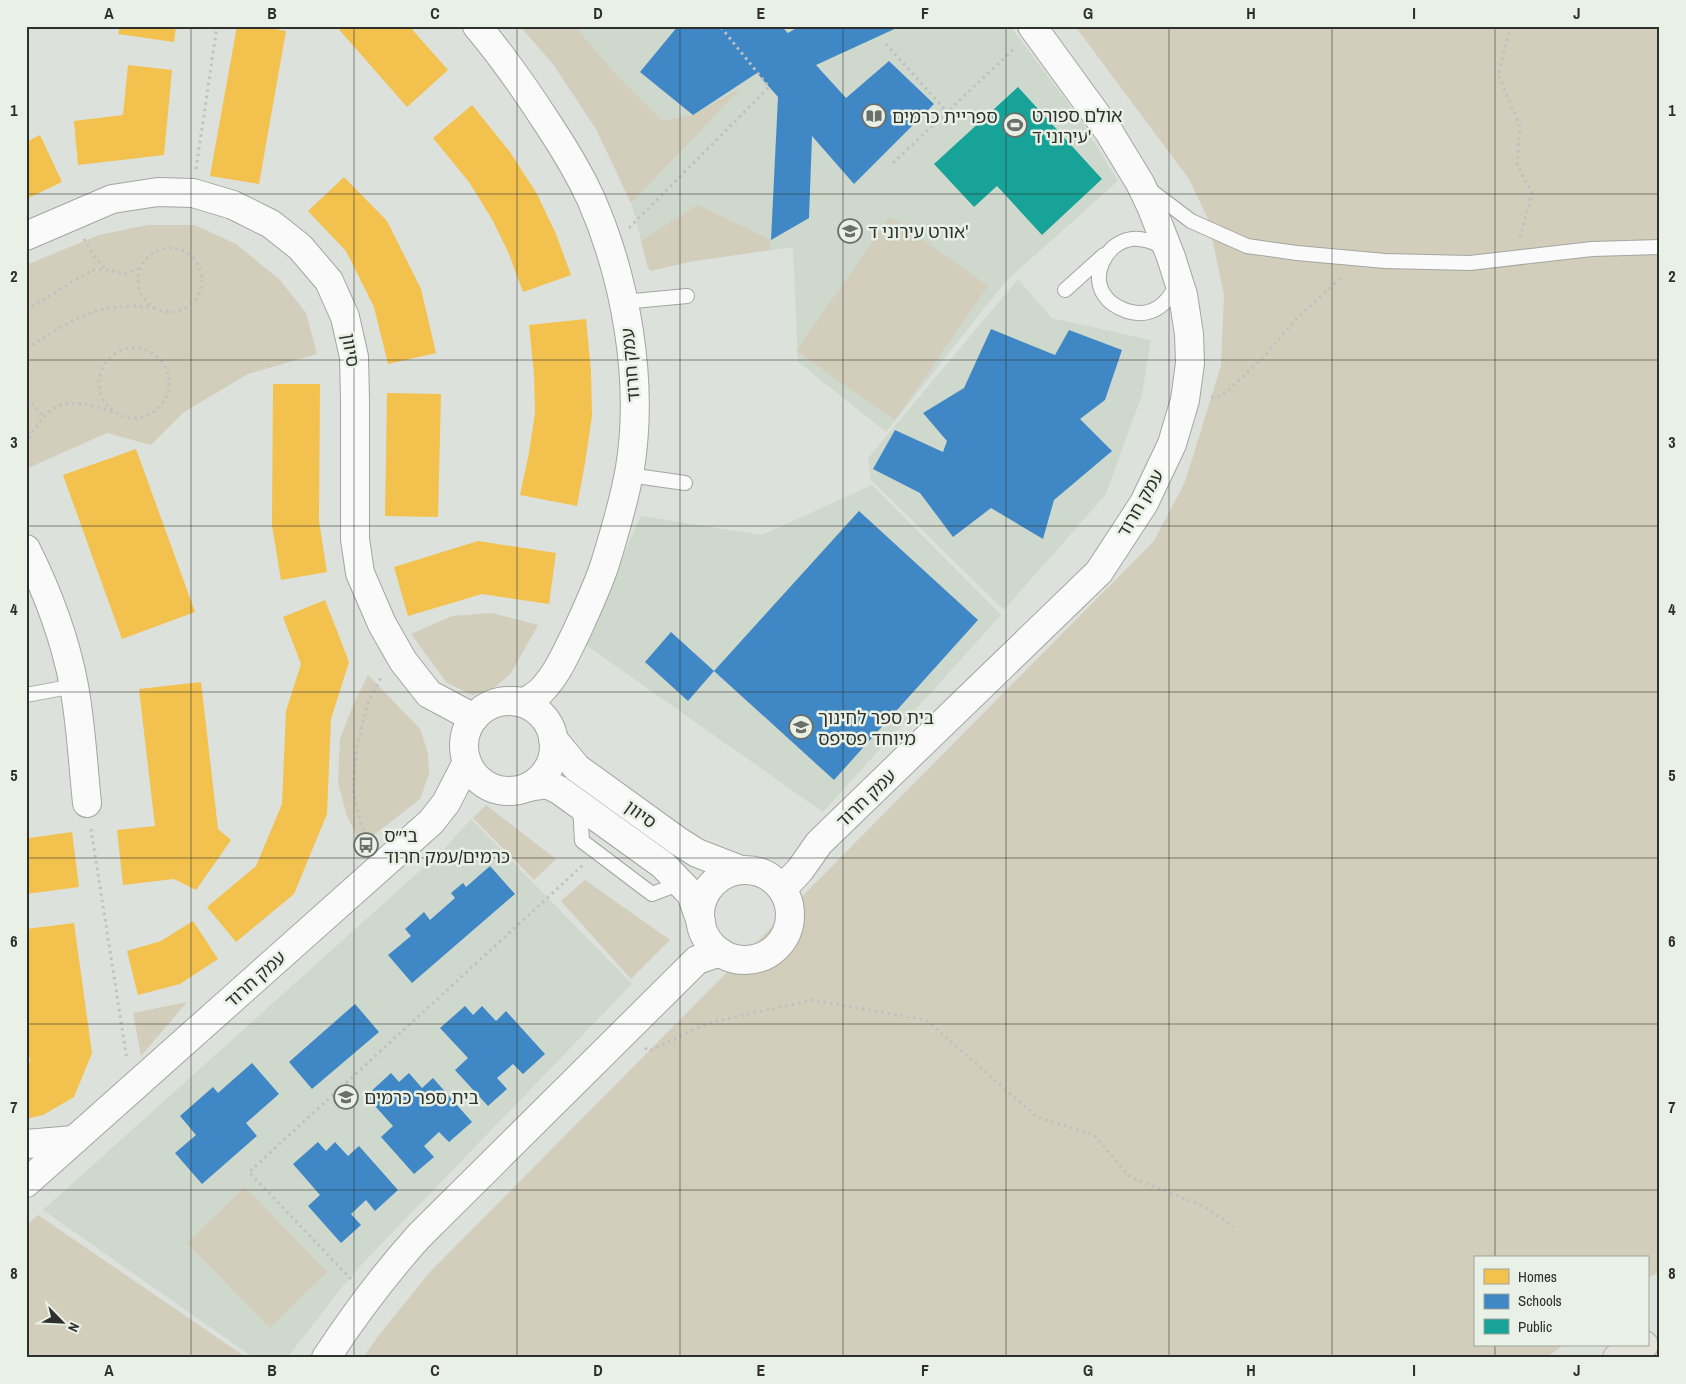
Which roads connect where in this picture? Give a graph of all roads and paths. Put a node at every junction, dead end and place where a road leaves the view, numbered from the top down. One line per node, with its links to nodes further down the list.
1 (218, 26): 10 (path)
2 (477, 26): 23 (street, עמק חרוד)
3 (720, 26): 12 (path)
4 (1511, 26): 16 (path)
5 (1033, 28): 7 (path); 9 (street, עמק חרוד)
6 (886, 44): 7 (path)
7 (947, 112): 8 (path)
8 (893, 163)
9 (1140, 183): 17 (lane); 19 (street, עמק חרוד)
10 (193, 193): 11 (street, סיוון); 35 (street, סיוון)
11 (70, 216): 13 (street, סיוון); 20 (path)
12 (636, 222)
13 (26, 236)
14 (1660, 247): 16 (lane)
15 (1107, 253): 19 (lane); 19 (lane); 21 (lane)
16 (1515, 258): 17 (lane)
17 (1362, 259): 28 (path)
18 (140, 268): 20 (path); 24 (path); 24 (path)
19 (1175, 268): 28 (street, עמק חרוד)
20 (105, 269): 25 (path)
21 (1065, 290)
22 (687, 296): 23 (lane)
23 (623, 302): 32 (street, עמק חרוד)
24 (154, 308): 26 (path)
25 (26, 310)
26 (26, 348)
27 (26, 400): 30 (path)
28 (1185, 400): 49 (street, עמק חרוד)
29 (116, 414): 29 (path); 30 (path)
30 (43, 416): 31 (path)
31 (26, 444)
32 (629, 475): 33 (lane); 38 (street, עמק חרוד)
33 (684, 483)
34 (26, 549): 36 (street)
35 (396, 649): 39 (street, סיוון); 46 (path)
36 (74, 686): 37 (lane); 43 (street)
37 (26, 695)
38 (512, 701): 39 (street); 40 (street)
39 (474, 718): 41 (street)
40 (553, 739): 42 (street); 47 (street, סיוון)
41 (467, 762): 42 (street); 46 (street, עמק חרוד)
42 (529, 787): 44 (street, סיוון)
43 (87, 803): 53 (path)
44 (580, 805): 45 (lane); 48 (street, סיוון)
45 (596, 853): 48 (lane); 60 (path)
46 (382, 866): 53 (street, עמק חרוד)
47 (741, 870): 49 (street); 50 (street)
48 (681, 883): 50 (street, סיוון)
49 (782, 890): 51 (street)
50 (701, 922): 51 (street)
51 (720, 952): 52 (street)
52 (627, 1030): 57 (path); 60 (street)
53 (131, 1089): 54 (street, עמק חרוד)
54 (74, 1140): 55 (street); 56 (street, עמק חרוד)
55 (26, 1144)
56 (26, 1183)
57 (1234, 1227)
58 (26, 1258): 59 (path)
59 (26, 1283)
60 (368, 1297): 64 (street)
61 (1660, 1338): 62 (highway)
62 (1648, 1344)
63 (1644, 1346): 65 (highway)
64 (326, 1358)
65 (1616, 1358)

